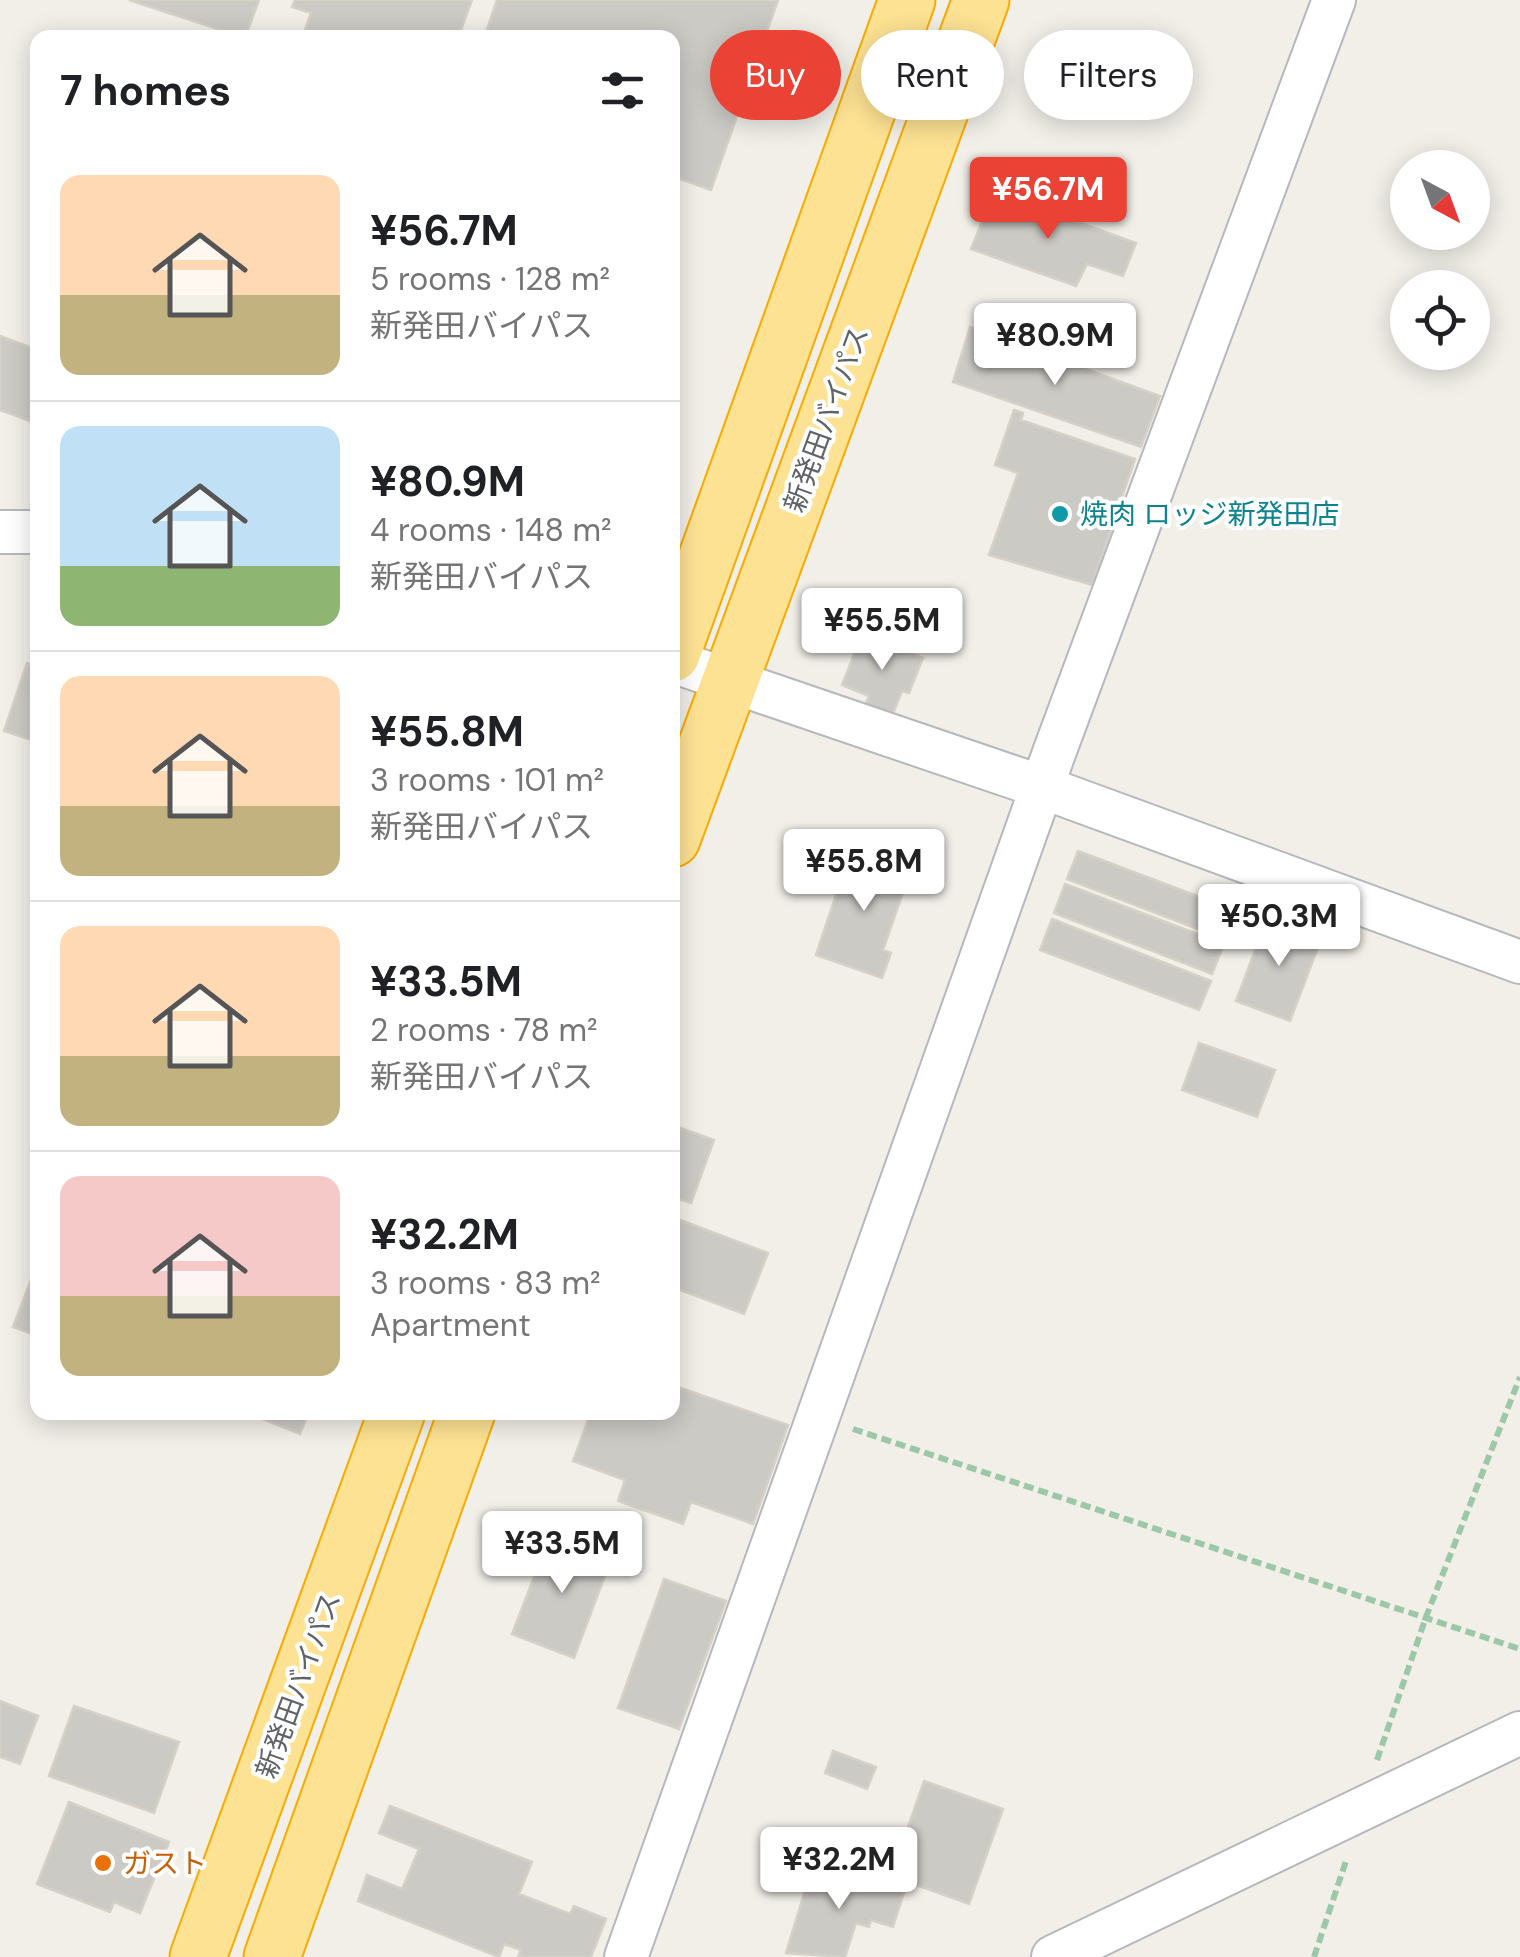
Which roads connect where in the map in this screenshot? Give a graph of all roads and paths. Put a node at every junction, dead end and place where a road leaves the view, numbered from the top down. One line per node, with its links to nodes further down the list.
1 (906, 0): 6 (highway)
2 (981, 0): 8 (highway, 新発田バイパス)
3 (1334, 0): 9 (street)
4 (0, 532): 5 (street)
5 (30, 532)
6 (680, 636)
7 (680, 661): 8 (street)
8 (729, 681): 9 (street); 10 (highway, 新発田バイパス)
9 (1042, 787): 11 (street); 13 (street)
10 (680, 816)
11 (1520, 962)
12 (1520, 1378): 16 (path)
13 (820, 1414): 16 (path); 22 (street)
14 (394, 1420): 20 (highway, 新発田バイパス)
15 (464, 1420): 21 (highway)
16 (1426, 1617): 17 (path); 19 (path)
17 (1520, 1649)
18 (1520, 1733): 19 (street)
19 (1360, 1808): 23 (street); 24 (path)
20 (198, 1957)
21 (272, 1957)
22 (626, 1957)
23 (1053, 1957)
24 (1314, 1957)

